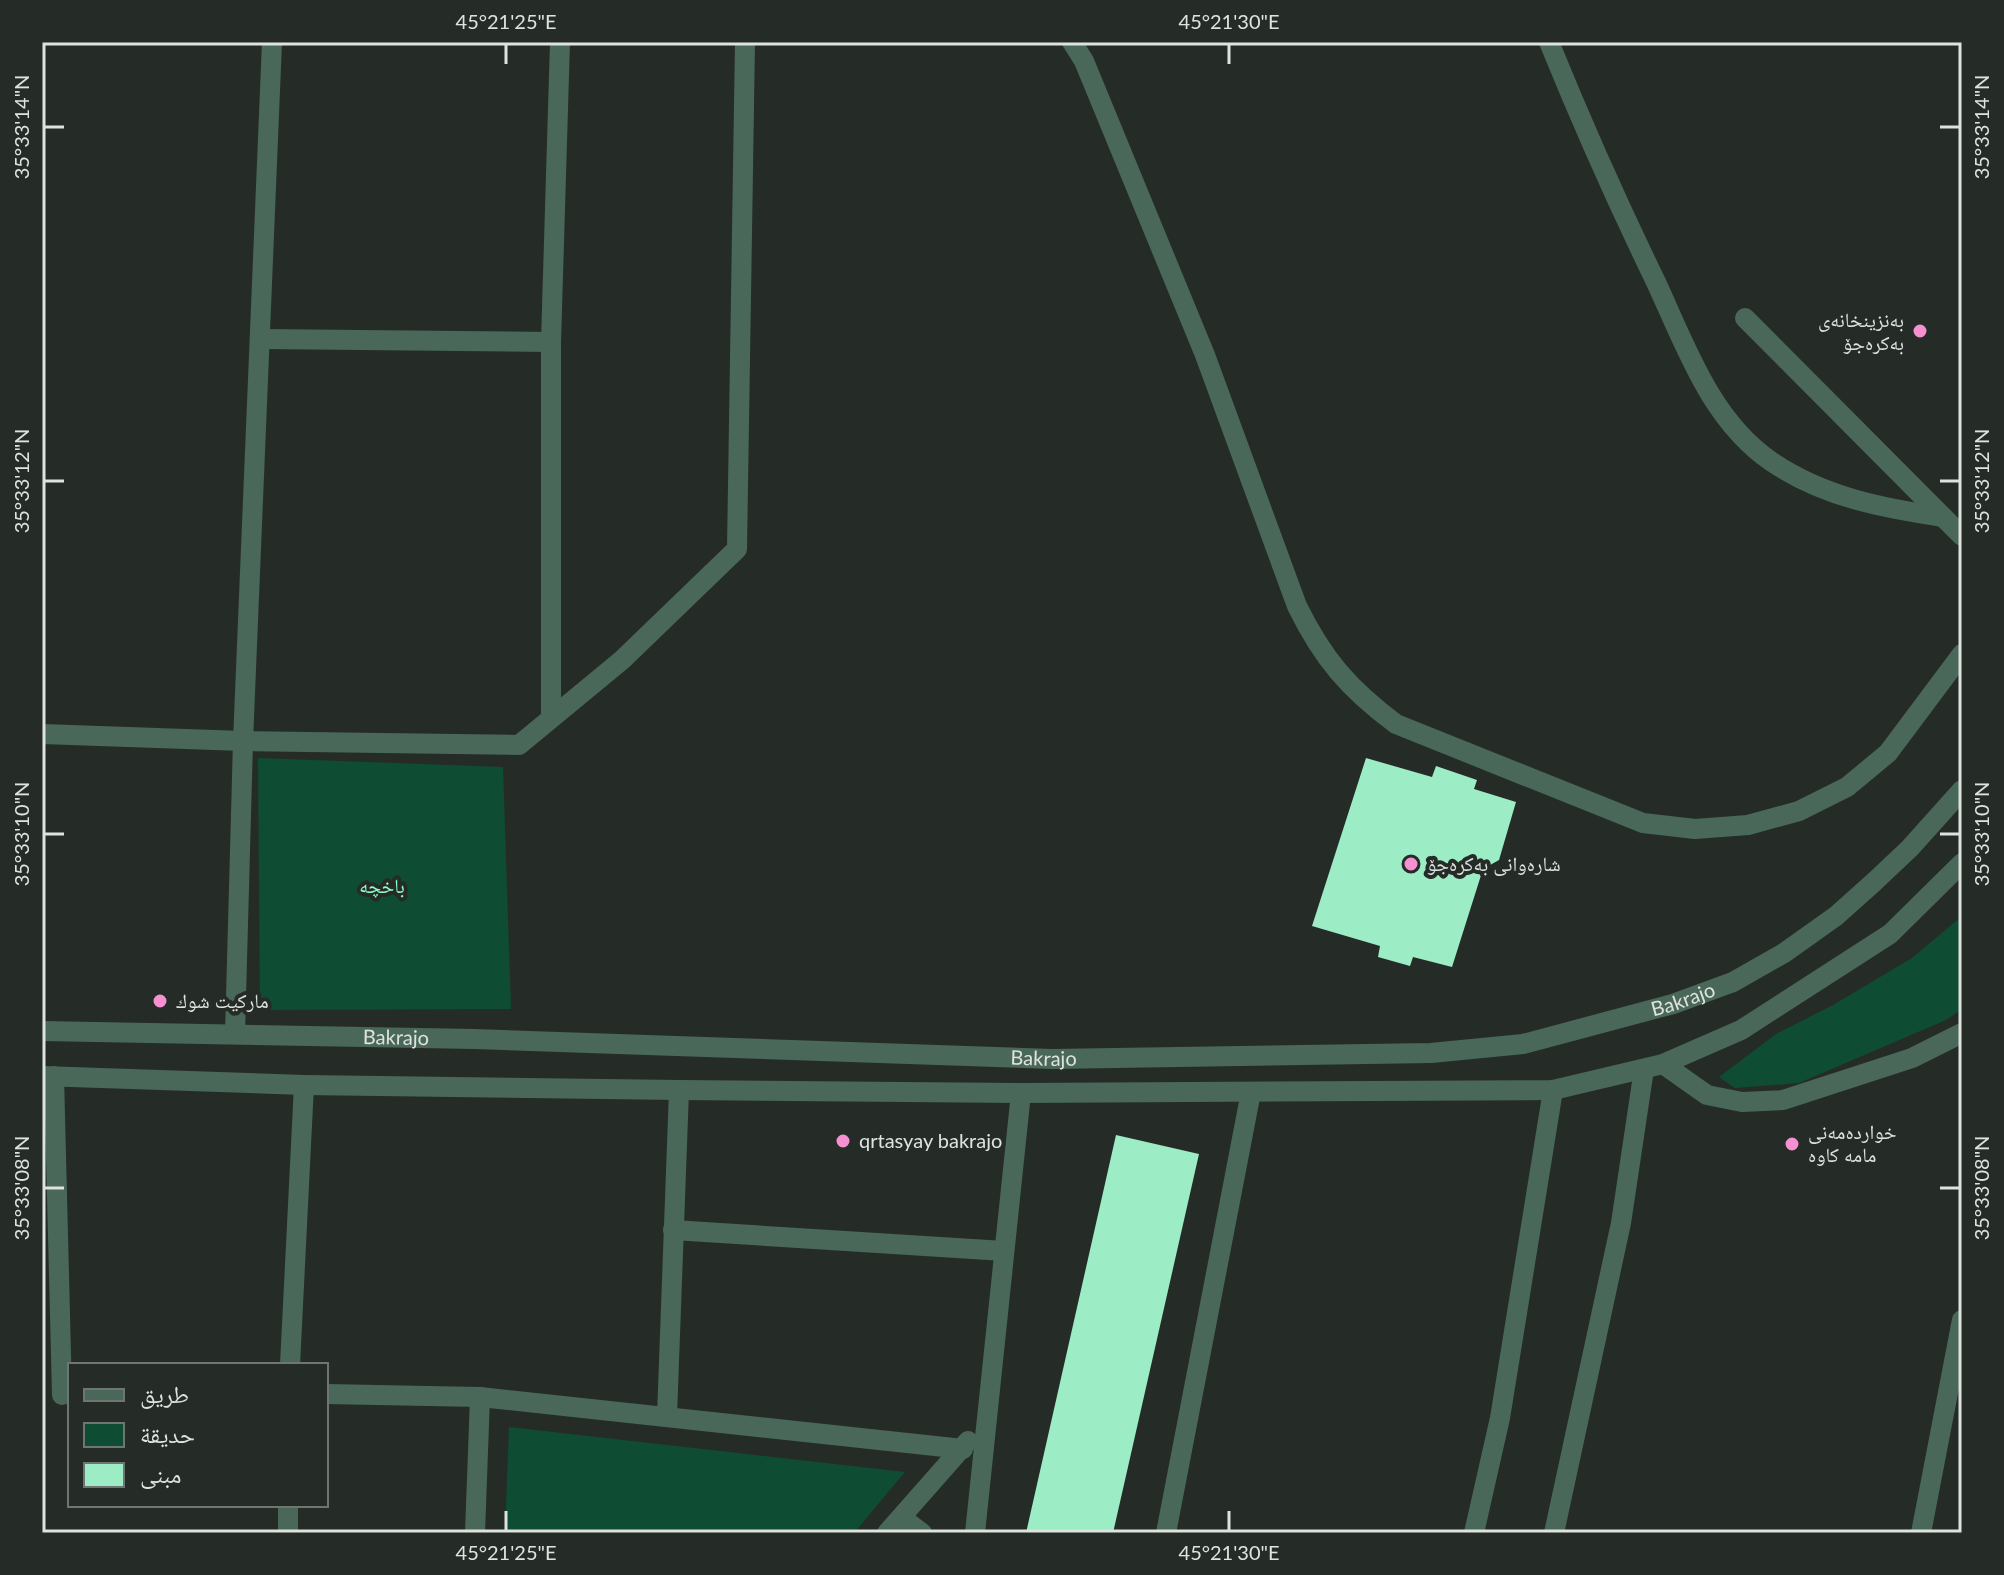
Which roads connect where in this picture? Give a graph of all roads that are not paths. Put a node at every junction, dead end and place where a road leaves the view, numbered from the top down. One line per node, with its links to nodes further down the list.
1 (272, 42): 7 (street)
2 (560, 42): 8 (street)
3 (745, 42): 12 (street)
4 (1072, 42): 11 (street)
5 (1549, 42): 9 (street)
6 (1745, 318): 9 (street)
7 (261, 339): 8 (street); 14 (street)
8 (551, 342): 12 (street)
9 (1943, 517): 10 (street)
10 (1962, 536)
11 (1962, 654)
12 (551, 718): 14 (street)
13 (42, 734): 14 (street)
14 (243, 741): 19 (street)
15 (1962, 790): 19 (street, Bakrajo)
16 (1962, 863): 20 (street, Bakrajo)
17 (42, 1031): 19 (street, Bakrajo)
18 (1962, 1033): 20 (street)
19 (235, 1034)
20 (1654, 1066): 24 (street, Bakrajo); 45 (street)
21 (48, 1076): 22 (street, Bakrajo); 32 (street)
22 (304, 1085): 23 (street, Bakrajo); 30 (street)
23 (679, 1090): 26 (street, Bakrajo); 27 (street)
24 (1553, 1090): 25 (street, Bakrajo); 44 (street)
25 (1251, 1092): 26 (street, Bakrajo); 43 (street)
26 (1021, 1093): 28 (street)
27 (673, 1230): 28 (street); 35 (street)
28 (1004, 1251): 34 (street)
29 (1962, 1320): 46 (street)
30 (290, 1363)
31 (328, 1394): 33 (street)
32 (58, 1395)
33 (480, 1397): 35 (street); 40 (street)
34 (988, 1406): 36 (street); 42 (street)
35 (667, 1416): 36 (street)
36 (963, 1449): 38 (street)
37 (288, 1507): 39 (street)
38 (895, 1526): 41 (street)
39 (288, 1533)
40 (475, 1533)
41 (922, 1533)
42 (975, 1533)
43 (1166, 1533)
44 (1474, 1533)
45 (1554, 1533)
46 (1921, 1533)

